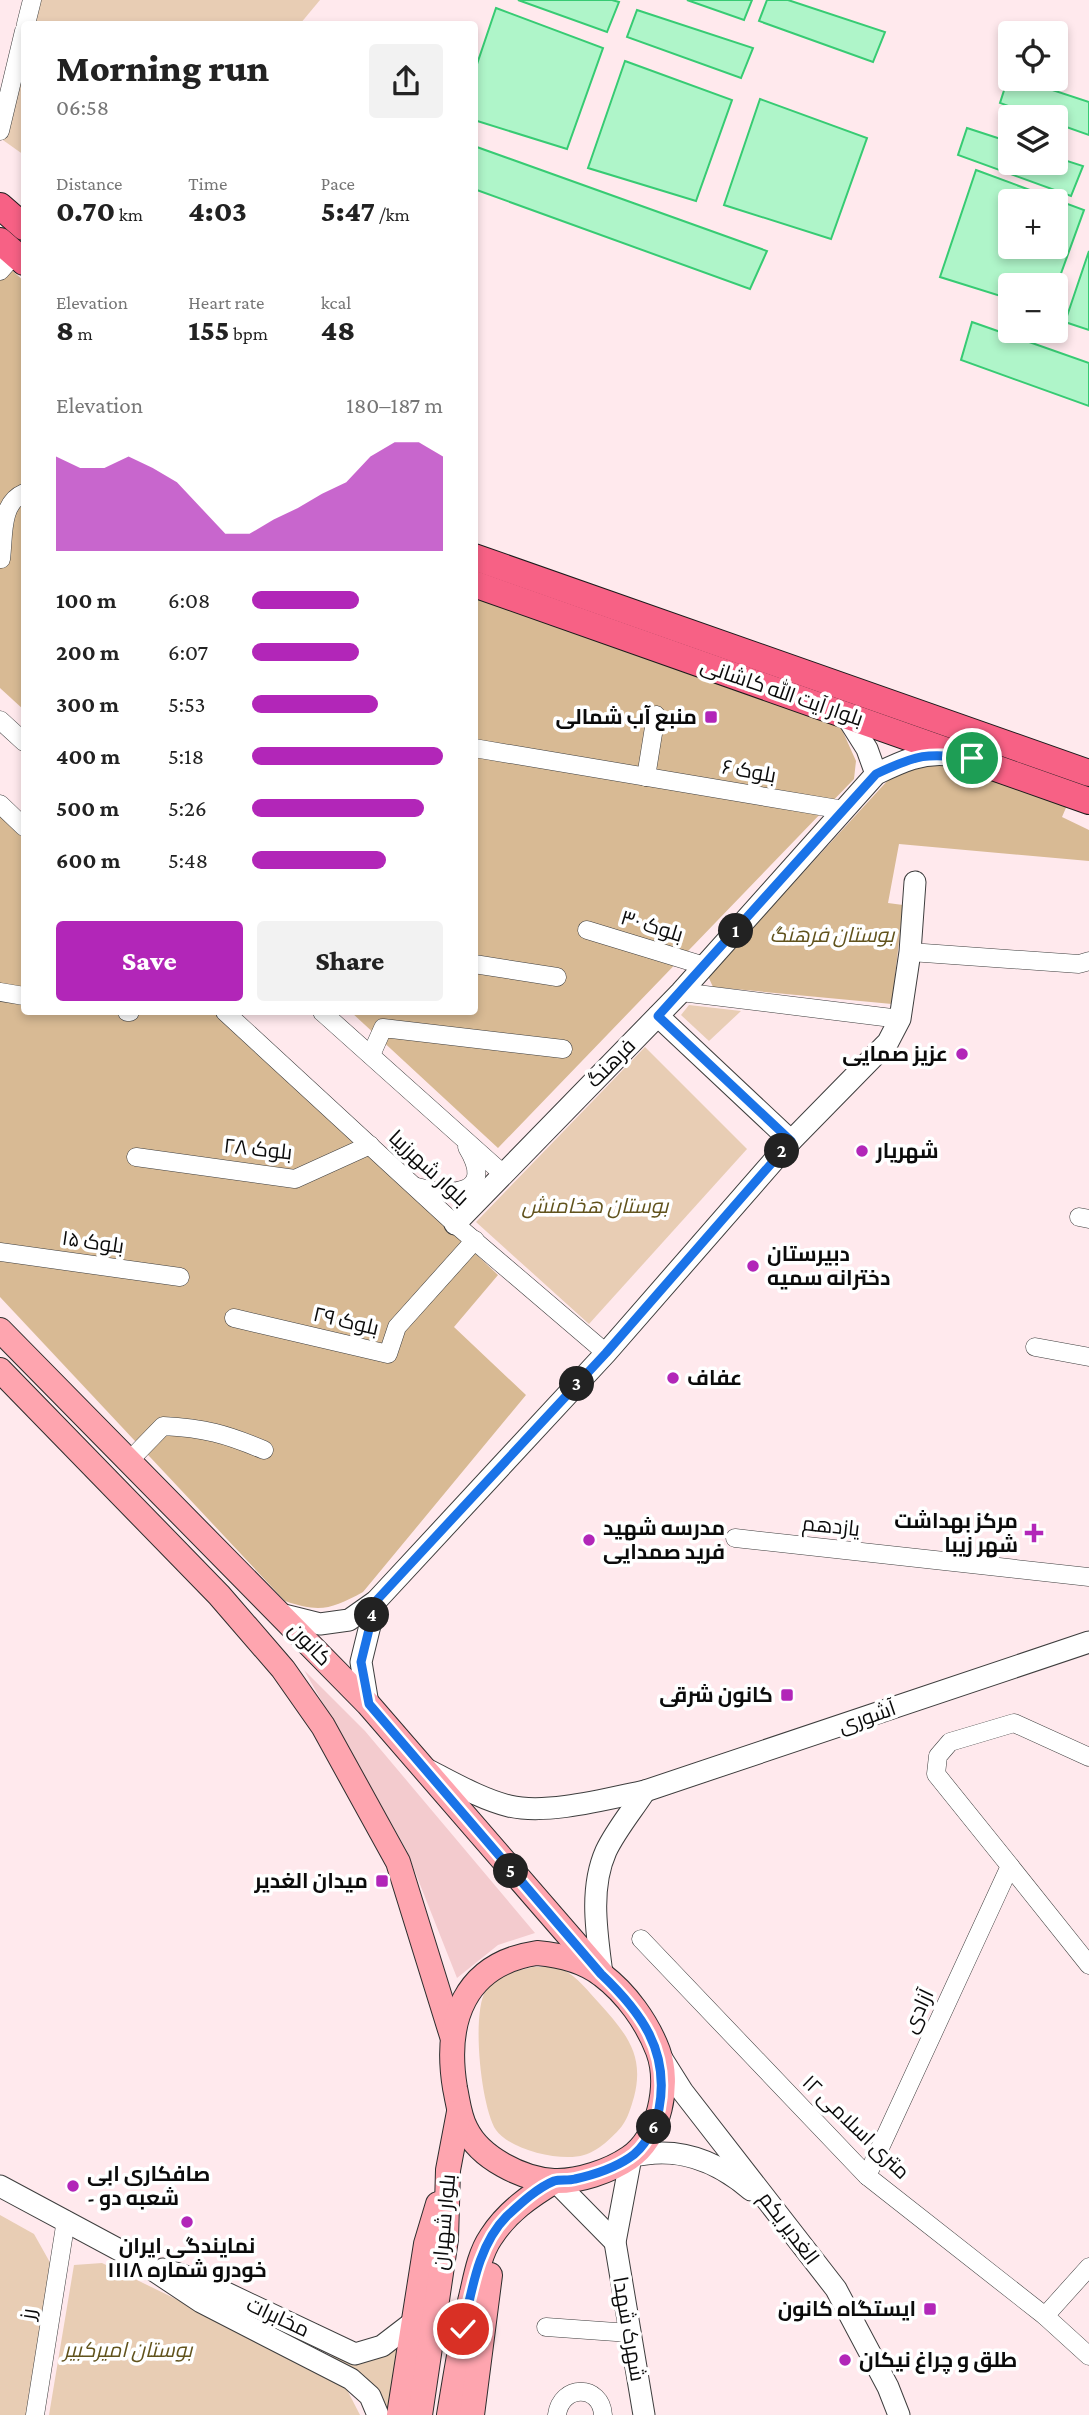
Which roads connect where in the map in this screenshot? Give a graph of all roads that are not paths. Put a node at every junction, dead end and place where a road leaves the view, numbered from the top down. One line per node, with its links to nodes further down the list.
1 (32, 0): 2 (street)
2 (27, 21)
3 (21, 44): 4 (street)
4 (0, 131)
5 (0, 206): 6 (main road)
6 (21, 224)
7 (21, 494): 9 (street)
8 (478, 558): 17 (main road, بلوار آیت الله کاشانی)
9 (1, 559)
10 (478, 585): 11 (main road, بلوار آیت الله کاشانی)
11 (845, 714): 16 (main road, بلوار آیت الله کاشانی); 18 (street)
12 (656, 715): 19 (street)
13 (0, 720): 14 (street)
14 (21, 739)
15 (478, 749): 19 (street, بلوک ۶)
16 (972, 758): 18 (street); 20 (main road, بلوار آیت الله کاشانی)
17 (1089, 773)
18 (876, 774): 22 (street, فرهنگ)
19 (646, 777): 22 (street, بلوک ۶)
20 (1089, 801)
21 (0, 804): 23 (street)
22 (844, 810): 29 (street, فرهنگ)
23 (21, 824)
24 (915, 882): 26 (street)
25 (587, 930): 29 (street, بلوک ۳۰)
26 (910, 952): 27 (street); 37 (street)
27 (1089, 961)
28 (478, 965): 30 (street)
29 (705, 966): 32 (street, فرهنگ)
30 (557, 977)
31 (0, 992): 33 (street)
32 (681, 992): 36 (street, فرهنگ); 37 (street)
33 (21, 996)
34 (228, 1015): 42 (street, بلوار شهرزیبا)
35 (326, 1015): 39 (street, بلوار شهرزیبا)
36 (658, 1016): 41 (street); 44 (street, فرهنگ)
37 (900, 1019): 41 (street)
38 (563, 1049): 39 (street)
39 (371, 1055): 40 (street, بلوار شهرزیبا)
40 (461, 1137): 44 (street, بلوار شهرزیبا); 45 (street)
41 (791, 1141): 53 (street)
42 (370, 1145): 43 (street, بلوک ۲۸); 45 (street, بلوار شهرزیبا)
43 (136, 1157)
44 (502, 1173): 46 (street, فرهنگ)
45 (414, 1186): 46 (street, بلوار شهرزیبا)
46 (455, 1224): 47 (street, بلوار شهرزیبا)
47 (474, 1240): 50 (street, بلوک ۲۹); 53 (street, بلوار شهرزیبا)
48 (0, 1252): 49 (street, بلوک ۱۵)
49 (180, 1278)
50 (234, 1318)
51 (0, 1330): 57 (main road, کانون)
52 (1035, 1348): 54 (street)
53 (606, 1353): 64 (street)
54 (1089, 1357)
55 (0, 1370): 59 (main road, کانون)
56 (264, 1450): 57 (street)
57 (129, 1461): 58 (main road, کانون)
58 (171, 1504): 59 (main road); 61 (main road, کانون)
59 (148, 1524): 63 (main road, کانون)
60 (735, 1538): 62 (street, یازدهم)
61 (225, 1558): 63 (main road); 65 (main road, کانون)
62 (1089, 1577)
63 (204, 1579): 75 (main road, کانون)
64 (376, 1601): 65 (street); 67 (street)
65 (281, 1614): 67 (main road, کانون)
66 (1089, 1642): 70 (street, آشوری)
67 (369, 1704): 69 (main road, کانون)
68 (1089, 1757): 71 (street)
69 (424, 1769): 70 (street, آشوری); 74 (main road, کانون)
70 (645, 1791): 74 (street)
71 (1010, 1866): 73 (street); 80 (street, آزادی)
72 (641, 1939): 80 (street, ۱۲ متری اسلامی)
73 (1089, 1965)
74 (601, 1974): 75 (main road); 76 (main road)
75 (452, 2036): 77 (main road)
76 (658, 2053): 78 (main road); 83 (street, الغدیر یکم)
77 (459, 2112): 79 (main road, بلوار شهران); 81 (main road)
78 (631, 2157): 81 (main road); 83 (street); 86 (street)
79 (448, 2170): 90 (main road); 97 (main road, بلوار شهران)
80 (867, 2176): 89 (street, ۱۲ متری اسلامی)
81 (555, 2181): 84 (main road, بلوار شهران); 86 (street)
82 (0, 2186): 85 (street, مخابرات)
83 (781, 2216): 103 (street, الغدیر یکم)
84 (506, 2217): 98 (main road, بلوار شهران); 99 (main road)
85 (66, 2220): 87 (street, مخابرات); 94 (street, رز)
86 (615, 2242): 92 (street, شهرک شهدا)
87 (138, 2260): 90 (street, مخابرات); 95 (street, مخابرات)
88 (1089, 2267): 89 (street)
89 (1045, 2316): 93 (street, ۱۲ متری اسلامی)
90 (412, 2323): 96 (main road)
91 (545, 2327): 92 (street)
92 (630, 2333): 102 (street, شهرک شهدا)
93 (1089, 2356)
94 (35, 2415)
95 (378, 2415)
96 (399, 2415)
97 (420, 2415)
98 (449, 2415)
99 (472, 2415)
100 (557, 2415): 101 (street)
101 (603, 2415)
102 (644, 2415)
103 (899, 2415)

